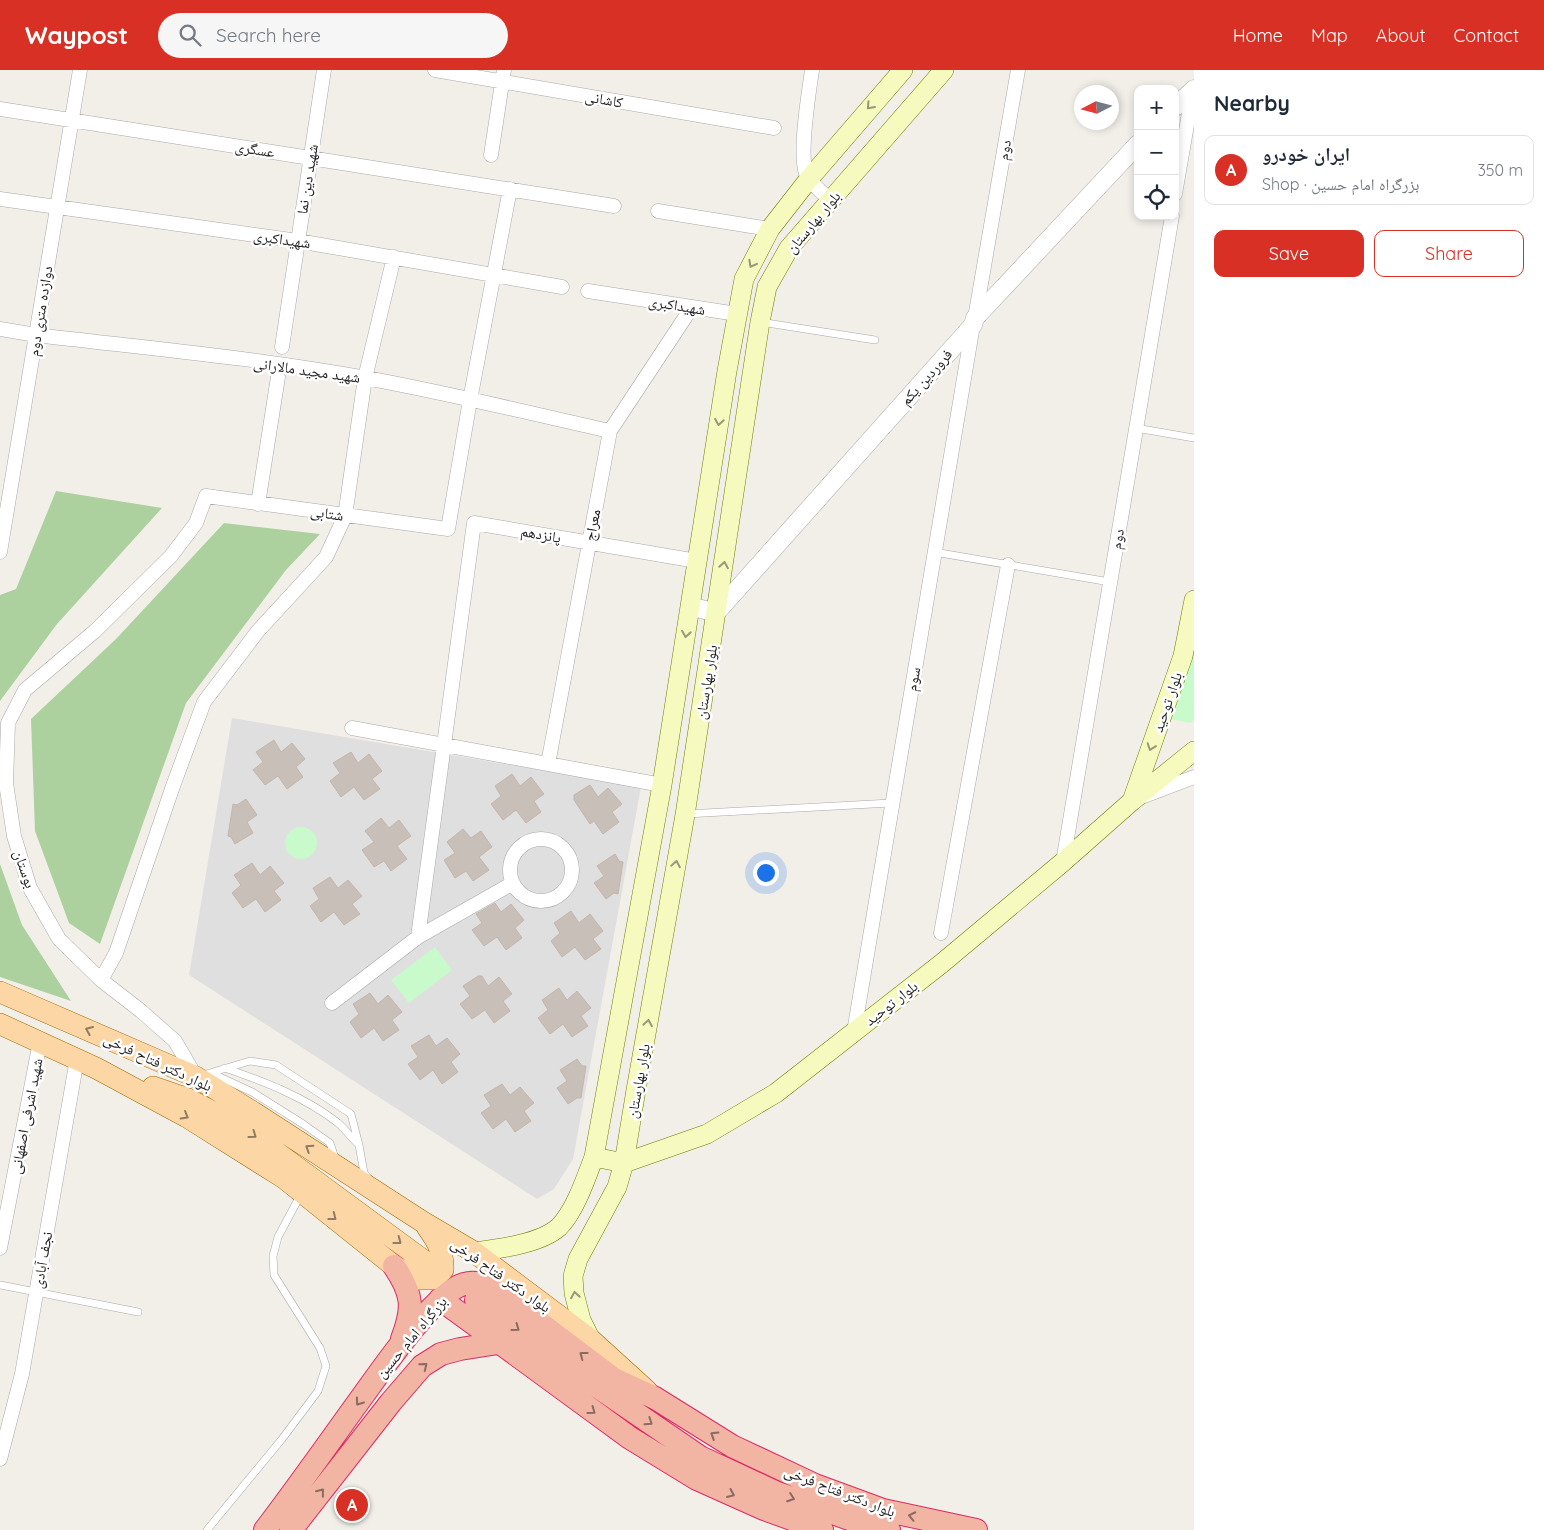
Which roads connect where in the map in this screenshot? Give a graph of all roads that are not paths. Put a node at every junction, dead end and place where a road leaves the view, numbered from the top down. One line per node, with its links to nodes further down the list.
1 (80, 70): 12 (street, دوازده متری دوم)
2 (324, 70): 16 (street, شهید دین نما)
3 (434, 70): 8 (street, کاشانی)
4 (812, 70): 18 (street)
5 (903, 70): 18 (main road, بلوار بهارستان, one-way to 18)
6 (944, 70): 21 (main road, بلوار بهارستان)
7 (1018, 70): 34 (street, دوم)
8 (503, 76): 13 (street, کاشانی); 15 (street)
9 (1193, 89): 10 (street); 17 (street)
10 (1179, 103)
11 (0, 109): 12 (street, عسگری)
12 (72, 120): 16 (street, عسگری); 23 (street, دوازده متری دوم)
13 (774, 128)
14 (1134, 148): 34 (street, فروردین یکم)
15 (491, 155)
16 (311, 157): 19 (street, عسگری); 27 (street, شهید دین نما)
17 (1178, 175)
18 (809, 179): 21 (street); 26 (main road, بلوار بهارستان)
19 (510, 188): 22 (street, عسگری); 29 (street)
20 (0, 199): 23 (street, شهیداکبری)
21 (830, 200): 35 (main road, بلوار بهارستان)
22 (614, 206)
23 (57, 208): 27 (street, شهیداکبری); 37 (street, دوازده متری دوم)
24 (658, 211): 26 (street)
25 (1171, 220): 43 (street, دوم)
26 (770, 229): 33 (main road, بلوار بهارستان, one-way to 33)
27 (298, 241): 28 (street, شهیداکبری); 39 (street, شهید دین نما)
28 (394, 257): 29 (street, شهیداکبری); 41 (street)
29 (494, 276): 30 (street, شهیداکبری); 42 (street)
30 (562, 287)
31 (588, 291): 32 (street, شهیداکبری)
32 (692, 307): 33 (street, شهیداکبری); 44 (street, معراج)
33 (737, 314): 54 (main road, بلوار بهارستان, one-way to 54)
34 (974, 321): 53 (street, سوم); 59 (street, فروردین یکم)
35 (760, 322): 38 (lane); 59 (main road, بلوار بهارستان, one-way to 35)
36 (0, 329): 37 (street, شهید مجید مالارانی)
37 (36, 335): 41 (street, شهید مجید مالارانی); 47 (street, دوازده متری دوم)
38 (875, 340)
39 (282, 347)
40 (278, 376): 49 (street)
41 (365, 378): 42 (street, شهید مجید مالارانی); 50 (street)
42 (470, 400): 44 (street, شهید مجید مالارانی); 50 (street, شتابی)
43 (1136, 428): 45 (lane); 56 (street, دوم)
44 (610, 431): 51 (street, معراج)
45 (1194, 438)
46 (0, 464): 47 (street)
47 (14, 466): 52 (street, دوازده متری دوم)
48 (206, 496): 49 (street, شتابی); 73 (street, بوستان)
49 (258, 504): 50 (street, شتابی)
50 (346, 516): 73 (street)
51 (588, 543): 54 (street, پانزدهم); 61 (street, پانزدهم); 63 (street, معراج)
52 (0, 552)
53 (934, 552): 55 (lane); 67 (street, سوم)
54 (697, 561): 58 (main road, بلوار بهارستان)
55 (1008, 565): 56 (lane); 71 (street)
56 (1110, 582): 69 (street, دوم)
57 (1194, 600): 66 (main road, بلوار توحید, one-way to 66)
58 (690, 606): 59 (street); 65 (main road, بلوار بهارستان, one-way to 65)
59 (716, 613): 68 (main road, بلوار بهارستان)
60 (352, 728): 61 (street)
61 (444, 745): 63 (street); 72 (street)
62 (1194, 751): 66 (main road, بلوار توحید)
63 (548, 764): 65 (street)
64 (1194, 776): 66 (street)
65 (662, 785): 83 (main road, بلوار بهارستان)
66 (1132, 801): 69 (main road, بلوار توحید)
67 (891, 803): 68 (lane); 77 (street, سوم)
68 (685, 814): 84 (main road, بلوار بهارستان, one-way to 68)
69 (1063, 862): 77 (main road, بلوار توحید)
70 (513, 883): 70 (street); 72 (street)
71 (941, 933)
72 (418, 937): 75 (street)
73 (101, 980): 81 (street, بوستان)
74 (0, 992): 81 (main road, بلوار دکتر فتاح فرخی, one-way to 74)
75 (332, 1003)
76 (0, 1024): 78 (main road)
77 (854, 1032): 84 (main road, بلوار توحید)
78 (40, 1042): 79 (main road); 88 (street, شهید اشرفی اصفهانی)
79 (86, 1064): 85 (main road, one-way to 85); 90 (main road, one-way to 90); 93 (street, نجف آبادی)
80 (225, 1068): 81 (lane); 82 (lane); 82 (lane)
81 (203, 1075): 86 (main road, بلوار دکتر فتاح فرخی)
82 (359, 1145): 86 (lane)
83 (594, 1157): 84 (main road); 89 (main road, بلوار بهارستان)
84 (624, 1163): 97 (main road, بلوار بهارستان, one-way to 84)
85 (302, 1192): 91 (main road, one-way to 91); 106 (lane)
86 (378, 1193): 87 (main road, بلوار دکتر فتاح فرخی)
87 (423, 1222): 89 (main road, بلوار دکتر فتاح فرخی); 91 (main road)
88 (0, 1248)
89 (474, 1252): 97 (main road, بلوار دکتر فتاح فرخی)
90 (427, 1263)
91 (394, 1266): 99 (highway)
92 (0, 1285): 93 (lane)
93 (36, 1292): 96 (lane); 101 (street, نجف آبادی)
94 (440, 1299): 98 (highway); 99 (highway, بزرگراه امام حسین); 100 (highway, بزرگراه امام حسین, one-way to 94)
95 (476, 1300): 110 (highway, one-way to 110)
96 (138, 1312)
97 (591, 1340): 100 (main road, بلوار دکتر فتاح فرخی)
98 (498, 1343): 103 (highway, بزرگراه امام حسین, one-way to 98); 105 (highway, one-way to 105)
99 (399, 1346): 102 (highway, بزرگراه امام حسین, one-way to 102)
100 (655, 1398): 111 (highway, بلوار دکتر فتاح فرخی, one-way to 100)
101 (6, 1419): 104 (street, نجف آبادی)
102 (331, 1440): 103 (highway); 107 (highway, بزرگراه امام حسین)
103 (350, 1455): 108 (highway, بزرگراه امام حسین, one-way to 103)
104 (0, 1459)
105 (798, 1525): 109 (highway)
106 (207, 1530)
107 (265, 1530)
108 (290, 1530)
109 (822, 1530)
110 (889, 1530)
111 (976, 1530)

